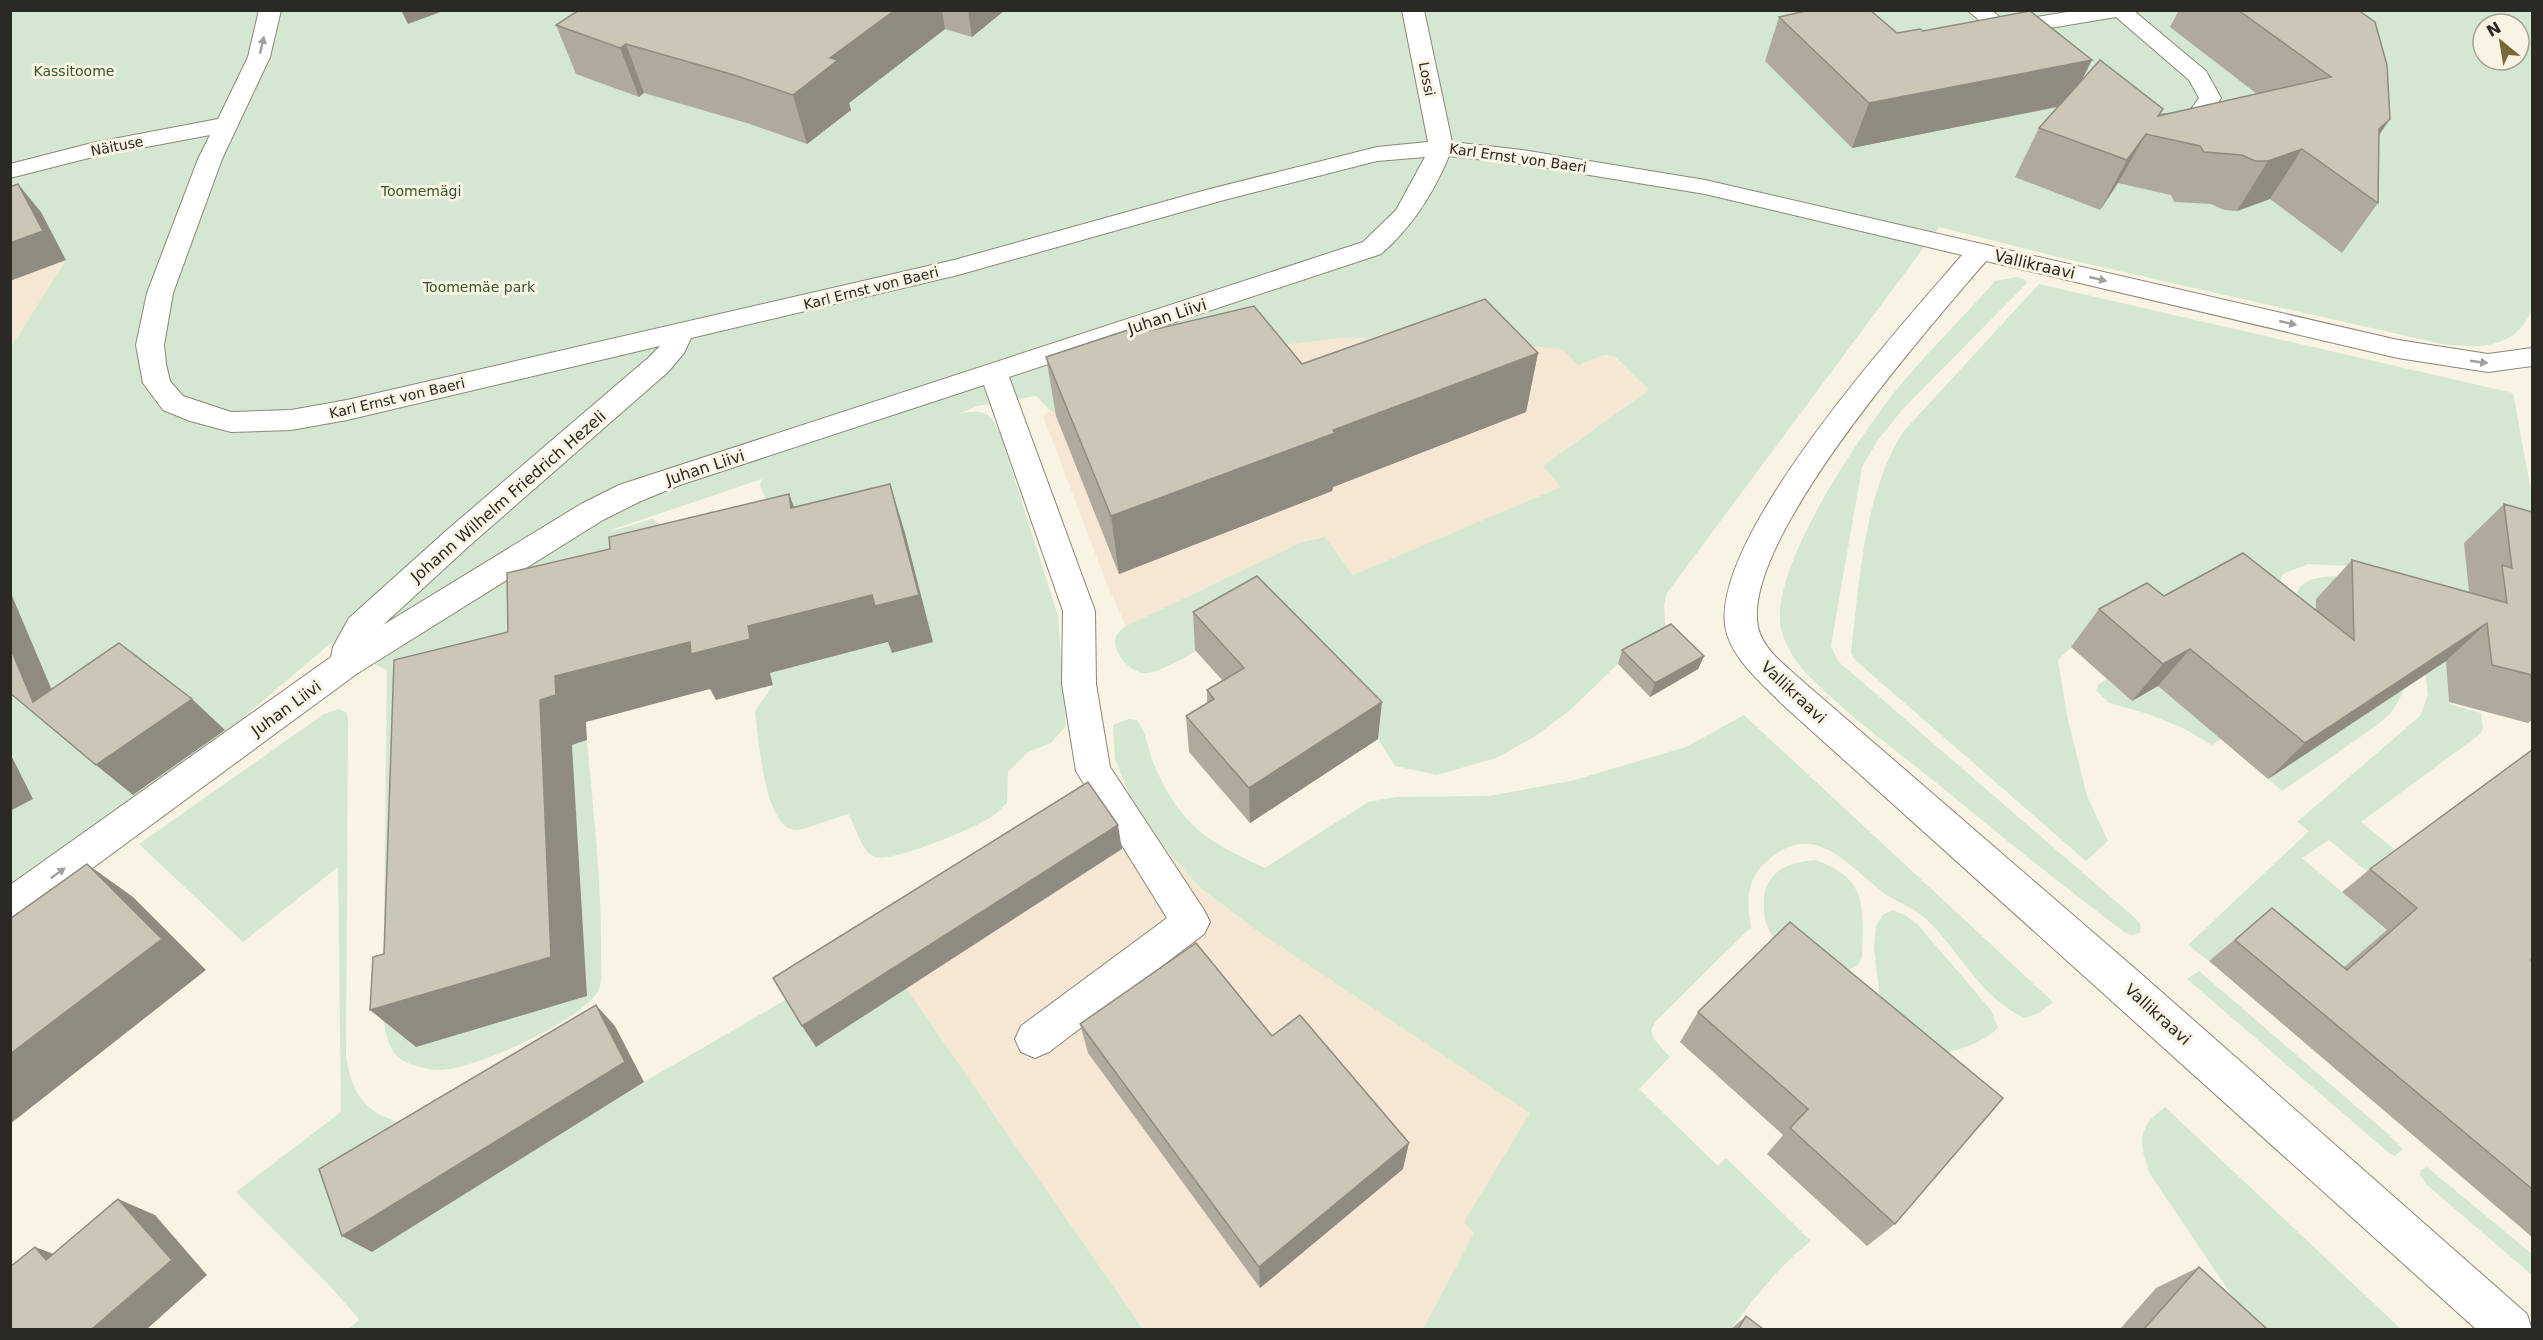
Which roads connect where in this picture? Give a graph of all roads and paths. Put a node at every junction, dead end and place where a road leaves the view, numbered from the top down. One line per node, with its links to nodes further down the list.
1 (270, 10): 8 (street, Karl Ernst von Baeri, one-way to 1)
2 (1413, 10): 9 (street, Lossi)
3 (1977, 10): 5 (street)
4 (2121, 11): 5 (street); 7 (street)
5 (2004, 29): 6 (street)
6 (2041, 58)
7 (2143, 115)
8 (224, 125): 10 (street, Näituse); 12 (street, Karl Ernst von Baeri)
9 (1441, 148): 11 (street, Karl Ernst von Baeri); 12 (street, Karl Ernst von Baeri); 14 (street, Juhan Liivi)
10 (10, 171)
11 (1979, 252): 13 (street, Vallikraavi, one-way to 13); 18 (street, Vallikraavi)
12 (680, 333): 15 (street, Johann Wilhelm Friedrich Hezeli)
13 (2532, 357)
14 (993, 372): 15 (street, Juhan Liivi); 17 (street)
15 (346, 664): 16 (street, Juhan Liivi, one-way to 15)
16 (10, 907)
17 (1035, 1039)
18 (2511, 1329)

